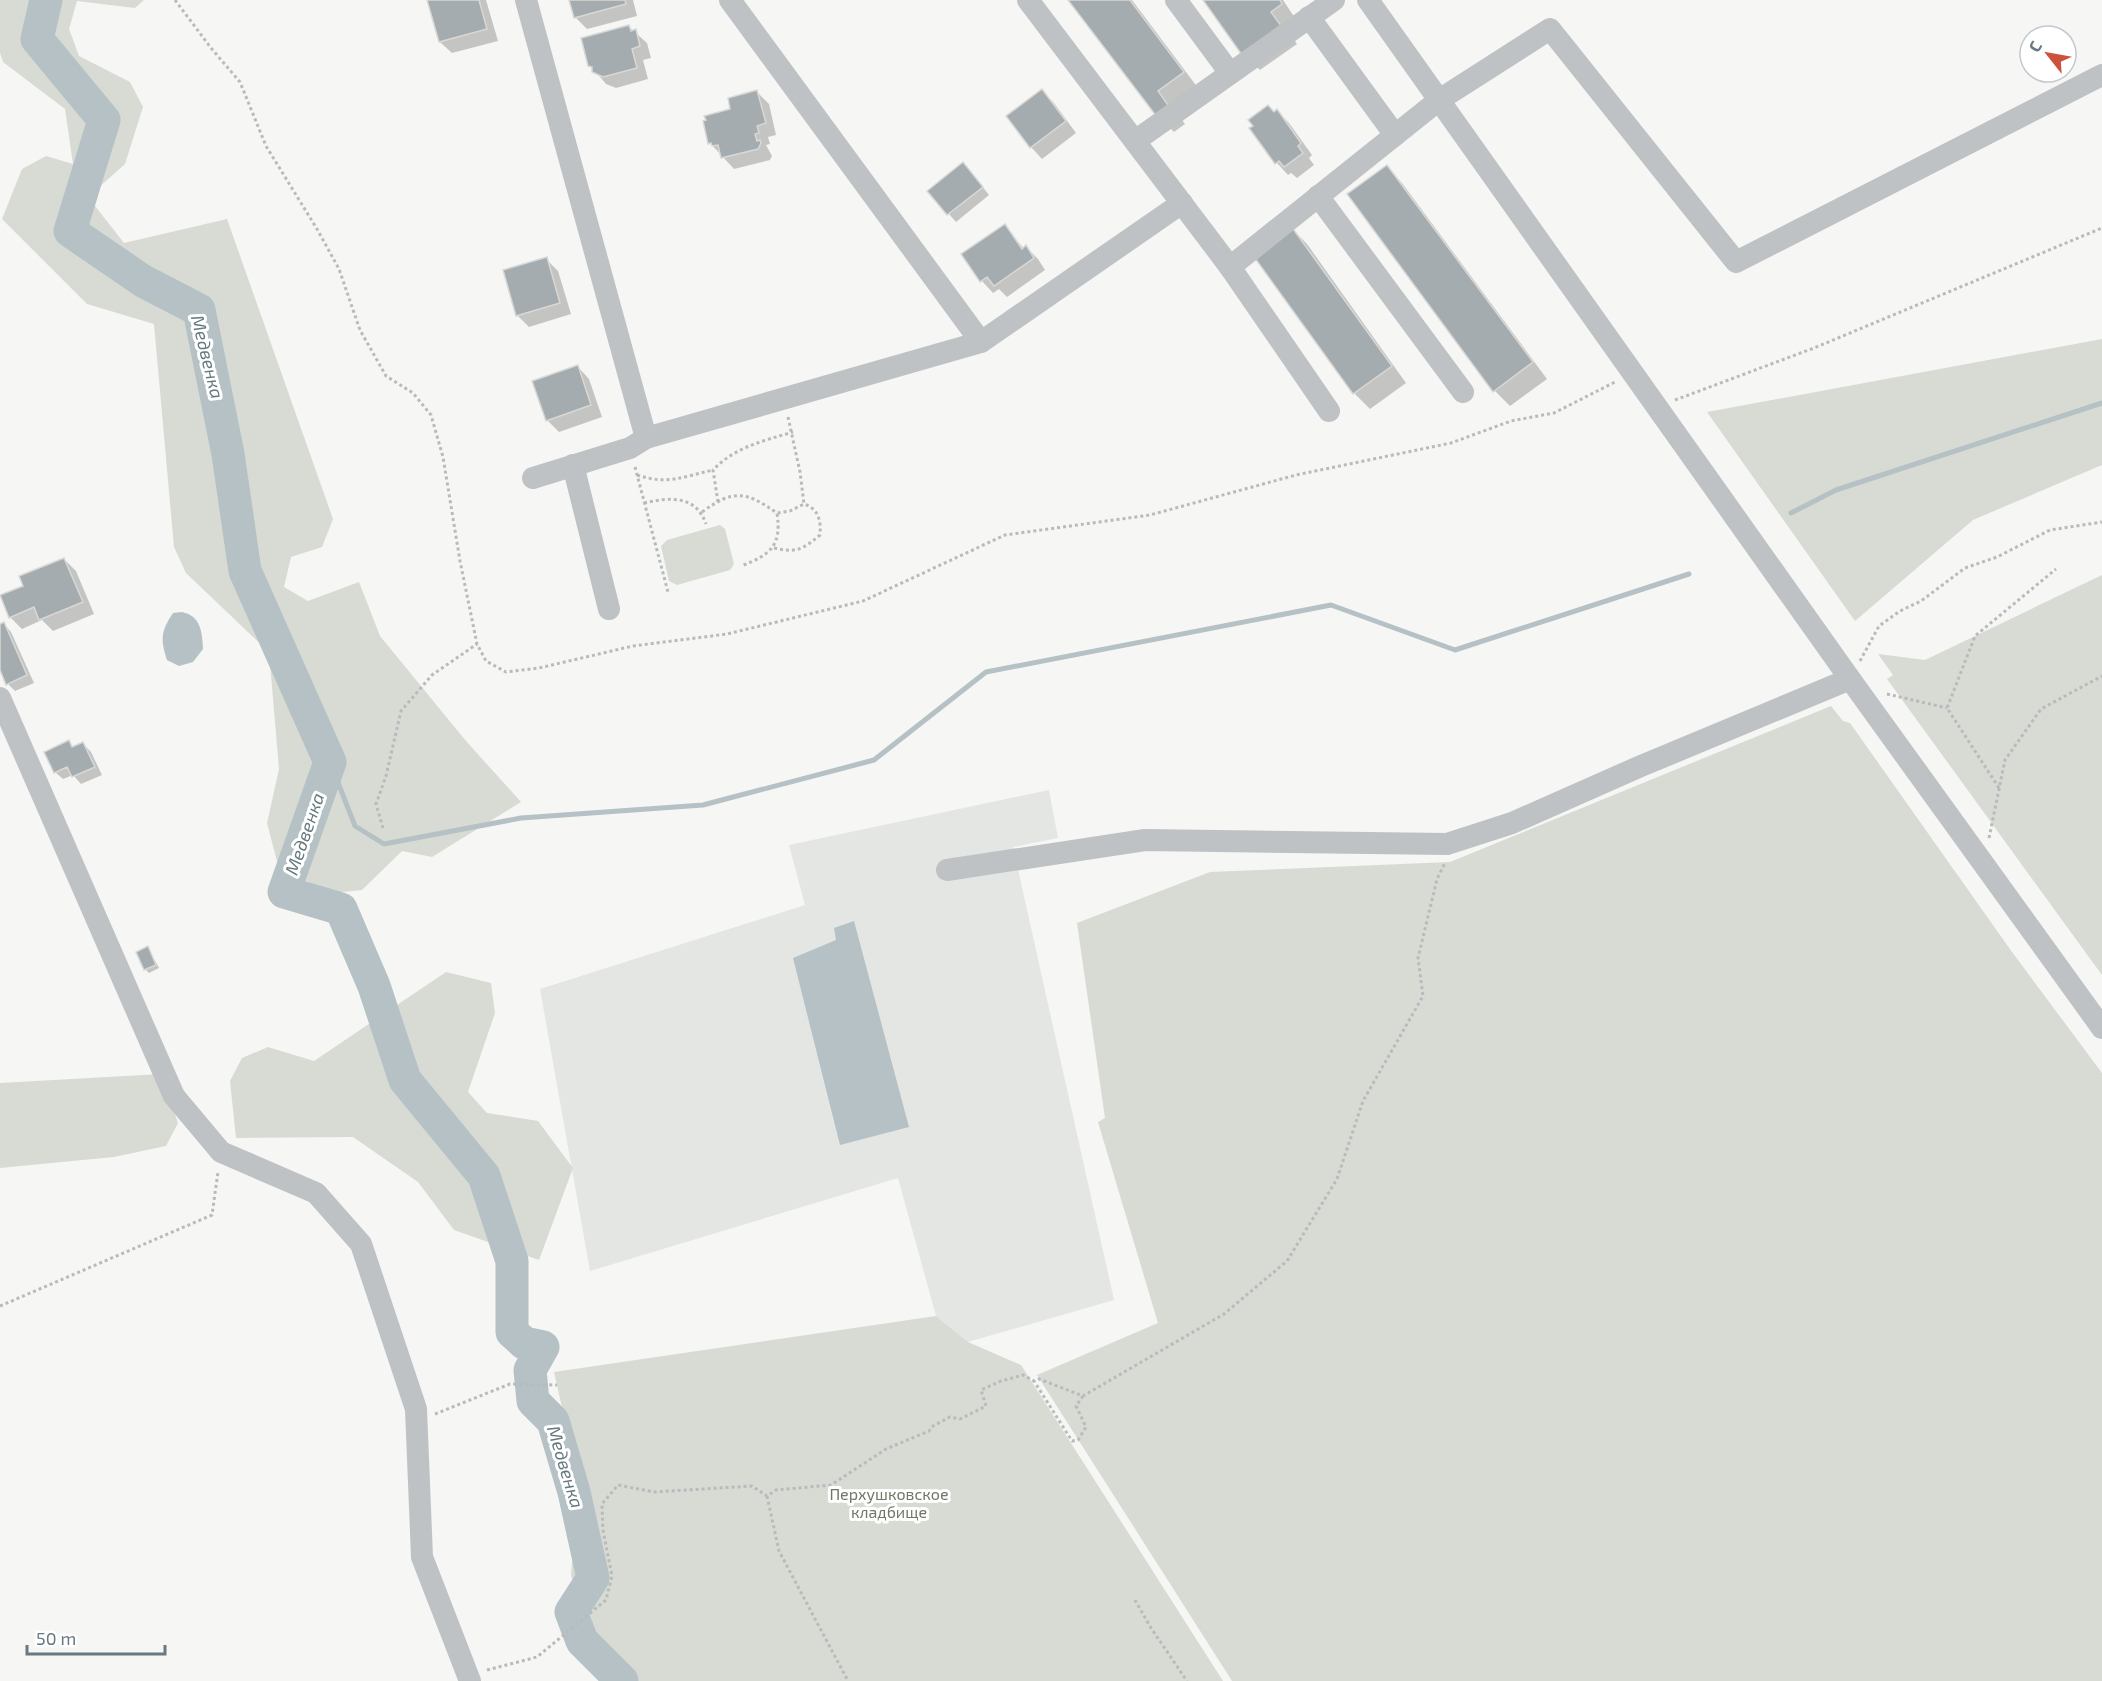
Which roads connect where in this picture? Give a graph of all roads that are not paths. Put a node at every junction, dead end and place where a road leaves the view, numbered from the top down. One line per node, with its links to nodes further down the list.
1 (526, 0): 19 (street)
2 (730, 0): 16 (street)
3 (1028, 0): 12 (street)
4 (1176, 0): 8 (street)
5 (1334, 0): 7 (street)
6 (1368, 0): 10 (street)
7 (1309, 17): 8 (street); 11 (street)
8 (1230, 73): 12 (street)
9 (2102, 75): 10 (street)
10 (1439, 100): 11 (street); 23 (street)
11 (1395, 135): 13 (street)
12 (1135, 141): 14 (street)
13 (1318, 196): 15 (street); 17 (street)
14 (1182, 203): 15 (street); 16 (street)
15 (1230, 267): 18 (street)
16 (981, 342): 19 (street)
17 (1463, 392)
18 (1329, 411)
19 (638, 443): 20 (street)
20 (573, 465): 21 (street); 22 (street)
21 (533, 478)
22 (609, 609)
23 (1853, 683): 25 (street); 26 (street)
24 (2, 709): 27 (street)
25 (947, 870)
26 (2102, 1028)
27 (469, 1678)

